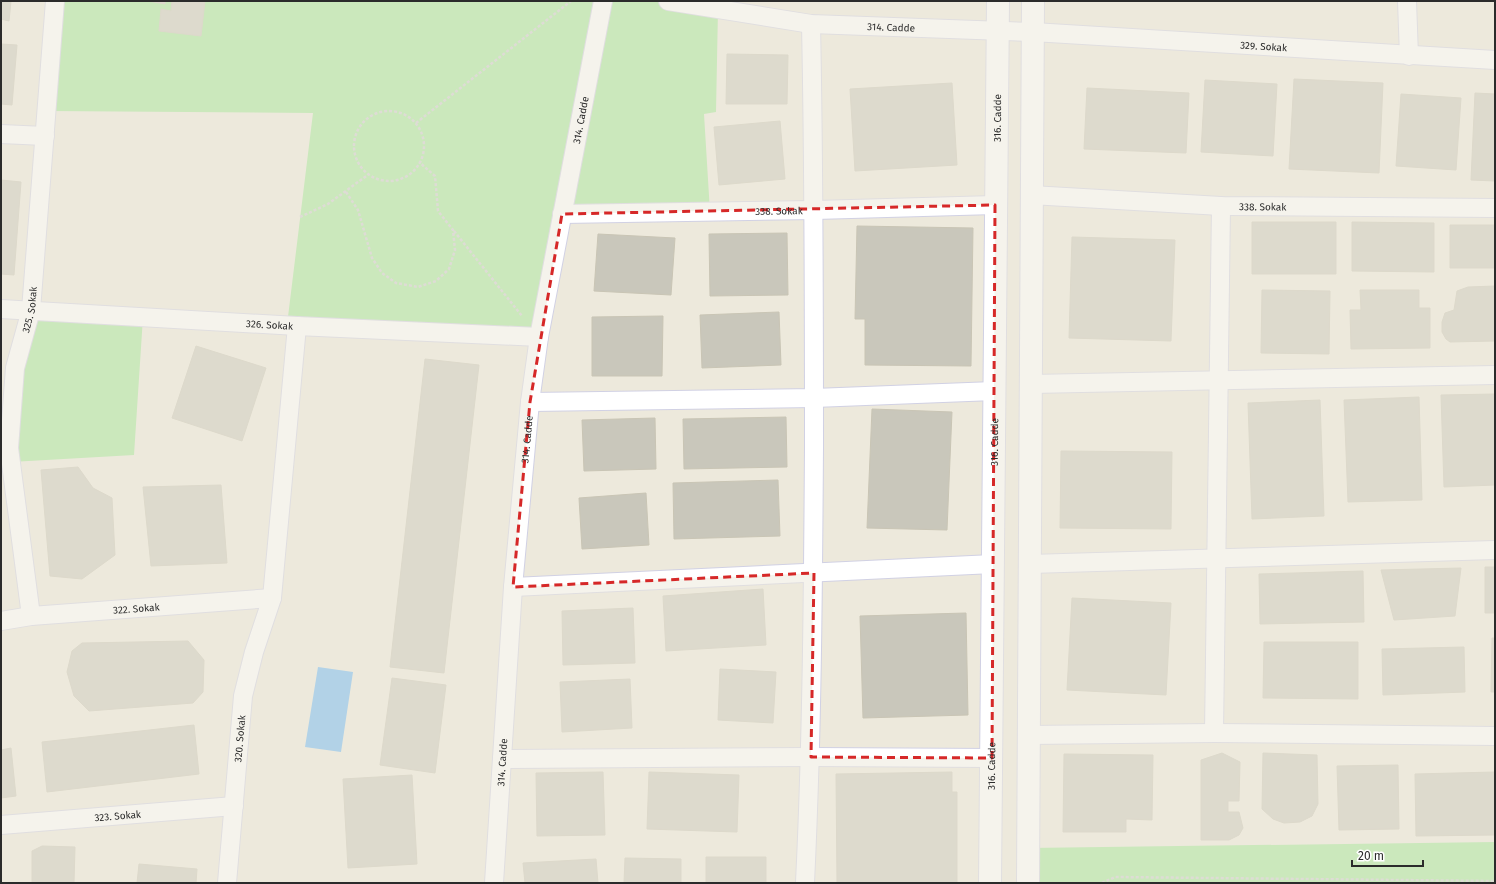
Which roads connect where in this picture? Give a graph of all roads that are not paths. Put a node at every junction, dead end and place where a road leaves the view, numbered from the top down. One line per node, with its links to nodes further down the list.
1 (55, 1): 13 (street, 325. Sokak)
2 (603, 1): 19 (street, 314. Cadde)
3 (668, 1): 7 (street, 314. Cadde)
4 (998, 1): 8 (street, 316. Cadde)
5 (1033, 1): 9 (street)
6 (1407, 1): 10 (street)
7 (811, 24): 8 (street, 314. Cadde); 18 (street)
8 (997, 31): 9 (street, 314. Cadde); 15 (street, 316. Cadde)
9 (1033, 32): 10 (street, 329. Sokak); 14 (street)
10 (1409, 56): 11 (street, 329. Sokak)
11 (1495, 60)
12 (1, 134): 13 (street)
13 (45, 136): 21 (street, 325. Sokak)
14 (1031, 195): 16 (street, 338. Sokak); 26 (street)
15 (995, 205): 18 (street, 338. Sokak); 27 (street, 316. Cadde)
16 (1221, 206): 17 (street, 338. Sokak); 25 (street)
17 (1495, 208)
18 (815, 210): 19 (street, 338. Sokak); 28 (street)
19 (562, 214): 23 (street, 314. Cadde)
20 (1, 309): 21 (street, 326. Sokak)
21 (31, 310): 22 (street, 326. Sokak); 30 (street, 325. Sokak)
22 (297, 326): 23 (street, 326. Sokak); 37 (street, 320. Sokak)
23 (539, 337): 29 (street, 314. Cadde)
24 (1495, 375): 25 (street)
25 (1219, 381): 26 (street); 32 (street)
26 (1031, 384): 34 (street)
27 (994, 392): 28 (street); 33 (street, 316. Cadde)
28 (814, 398): 29 (street); 35 (street)
29 (530, 402): 36 (street, 314. Cadde)
30 (5, 449): 38 (street, 325. Sokak)
31 (1495, 550): 32 (street)
32 (1216, 558): 34 (street); 40 (street)
33 (993, 564): 35 (street); 44 (street, 316. Cadde)
34 (1030, 564): 41 (street)
35 (814, 573): 36 (street); 43 (street)
36 (513, 587): 45 (street, 314. Cadde)
37 (272, 598): 38 (street, 322. Sokak); 46 (street, 320. Sokak)
38 (31, 616): 39 (street, 322. Sokak)
39 (1, 621)
40 (1214, 733): 41 (street); 42 (street)
41 (1028, 735): 52 (street)
42 (1495, 736)
43 (811, 757): 44 (street); 45 (street); 50 (street)
44 (992, 758): 51 (street, 316. Cadde)
45 (502, 759): 49 (street, 314. Cadde)
46 (234, 806): 47 (street, 323. Sokak); 48 (street, 320. Sokak)
47 (1, 825)
48 (227, 883)
49 (494, 883)
50 (805, 883)
51 (990, 883)
52 (1028, 883)

